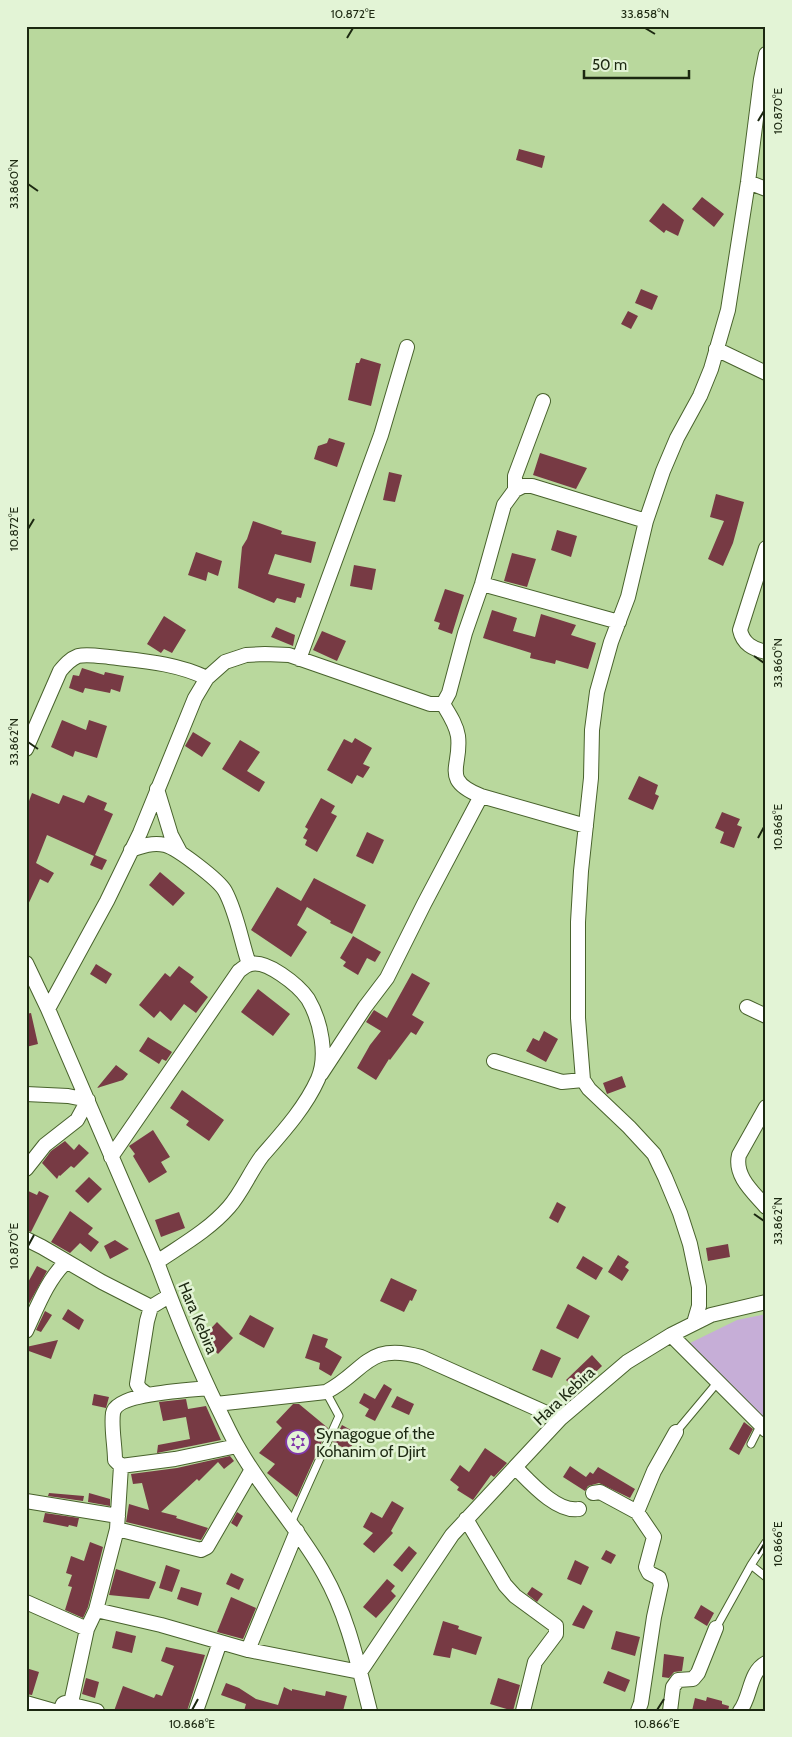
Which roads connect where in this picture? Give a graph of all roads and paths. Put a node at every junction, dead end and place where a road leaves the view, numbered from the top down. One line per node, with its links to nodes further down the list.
1 (766, 54): 2 (street)
2 (748, 182): 3 (street); 5 (street)
3 (766, 189)
4 (407, 347): 14 (street)
5 (716, 349): 6 (street); 9 (street)
6 (766, 372)
7 (542, 401): 8 (street)
8 (514, 490): 9 (street); 11 (street)
9 (646, 521): 12 (street)
10 (766, 548): 13 (street)
11 (482, 584): 12 (street); 16 (street)
12 (618, 622): 20 (street)
13 (766, 652)
14 (299, 659): 15 (street); 16 (street)
15 (207, 678): 17 (street); 18 (street)
16 (443, 704): 19 (street)
17 (26, 748)
18 (157, 789): 21 (street); 22 (street)
19 (481, 796): 20 (street); 29 (street)
20 (586, 826): 30 (street)
21 (131, 850): 22 (street); 26 (street)
22 (180, 852): 24 (street)
23 (26, 963): 26 (street, Hara Kebira)
24 (248, 964): 29 (street); 34 (street)
25 (747, 1007): 27 (street)
26 (48, 1009): 32 (street, Hara Kebira)
27 (766, 1016)
28 (494, 1061): 30 (street)
29 (318, 1079): 39 (street)
30 (583, 1080): 43 (street)
31 (26, 1094): 32 (street)
32 (88, 1100): 34 (street, Hara Kebira); 35 (street)
33 (766, 1107): 36 (street)
34 (111, 1157): 39 (street, Hara Kebira)
35 (26, 1169)
36 (766, 1207)
37 (26, 1239): 38 (street)
38 (66, 1262): 42 (street); 44 (street)
39 (156, 1262): 40 (street, Hara Kebira)
40 (169, 1296): 42 (street); 47 (street, Hara Kebira)
41 (766, 1302): 43 (street, Hara Kebira)
42 (150, 1308): 49 (street)
43 (694, 1323): 45 (street, Hara Kebira)
44 (26, 1331)
45 (671, 1335): 46 (street); 51 (street, Hara Kebira)
46 (718, 1383): 52 (street); 53 (lane)
47 (208, 1388): 49 (street); 50 (street, Hara Kebira)
48 (326, 1392): 50 (street); 51 (street); 65 (lane)
49 (148, 1395): 56 (street)
50 (216, 1404): 55 (street, Hara Kebira)
51 (560, 1420): 57 (street, Hara Kebira)
52 (763, 1428): 54 (lane)
53 (676, 1432): 62 (street)
54 (751, 1444)
55 (237, 1446): 56 (street); 58 (street, Hara Kebira)
56 (121, 1466): 64 (street)
57 (516, 1468): 61 (street); 63 (street, Hara Kebira)
58 (252, 1471): 64 (street); 65 (street, Hara Kebira)
59 (593, 1493): 62 (street)
60 (26, 1501): 64 (street)
61 (579, 1509)
62 (637, 1512): 84 (street)
63 (466, 1519): 76 (street, Hara Kebira); 83 (street)
64 (118, 1523): 70 (street)
65 (294, 1527): 74 (street); 76 (street, Hara Kebira)
66 (766, 1542): 67 (lane)
67 (751, 1565): 68 (lane); 71 (lane)
68 (766, 1577)
69 (26, 1602): 72 (street)
70 (96, 1610): 72 (street); 73 (street)
71 (716, 1628): 85 (street)
72 (87, 1629): 78 (street)
73 (220, 1642): 74 (street); 81 (street)
74 (248, 1650): 76 (street)
75 (766, 1663): 86 (street)
76 (360, 1672): 82 (street, Hara Kebira)
77 (26, 1704): 79 (street)
78 (65, 1707): 80 (street)
79 (54, 1711)
80 (97, 1711)
81 (196, 1711)
82 (370, 1711)
83 (523, 1711)
84 (638, 1711)
85 (670, 1711)
86 (740, 1711)

